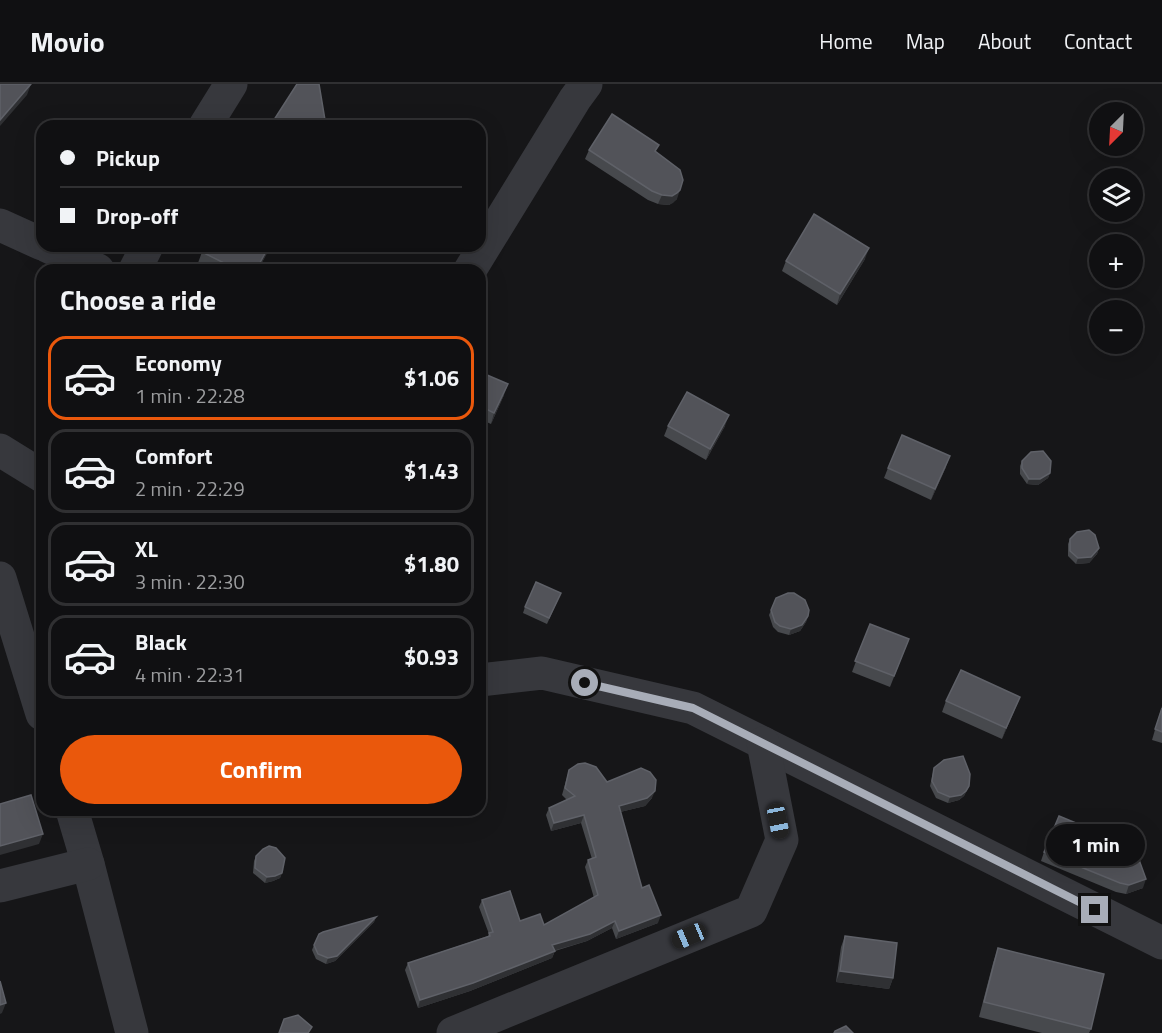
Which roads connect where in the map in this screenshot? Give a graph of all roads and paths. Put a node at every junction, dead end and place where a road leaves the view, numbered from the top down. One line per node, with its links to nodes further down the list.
1 (231, 84): 3 (street)
2 (586, 84): 6 (street)
3 (209, 120)
4 (0, 225): 5 (street)
5 (36, 241)
6 (486, 244)
7 (60, 252): 8 (street)
8 (85, 264)
9 (0, 450): 10 (street)
10 (36, 472)
11 (0, 578): 13 (street)
12 (486, 679): 14 (street)
13 (36, 695)
14 (763, 743): 18 (street); 20 (street)
15 (74, 816): 16 (street)
16 (88, 864): 17 (street); 19 (street)
17 (0, 886)
18 (1162, 943)
19 (132, 1033)
20 (453, 1033)

